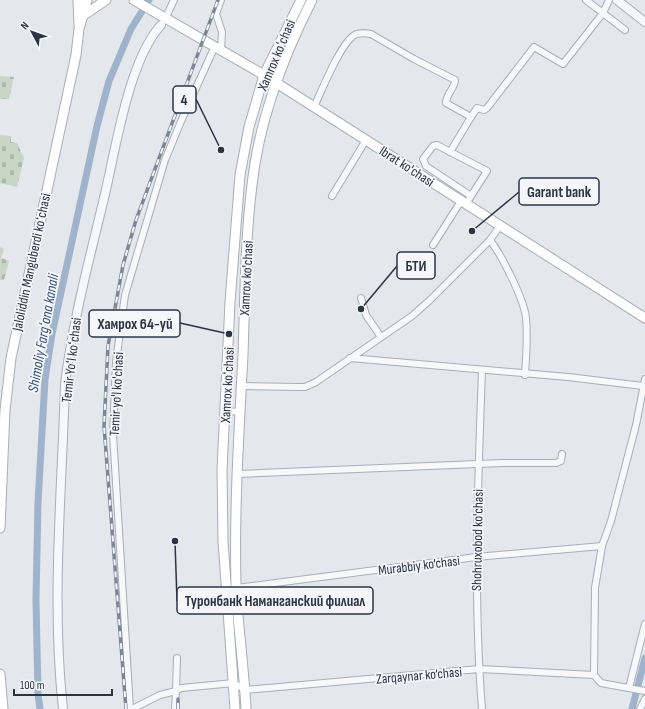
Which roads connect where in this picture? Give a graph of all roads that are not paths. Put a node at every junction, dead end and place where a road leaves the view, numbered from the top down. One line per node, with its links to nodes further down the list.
1 (78, 0): 16 (main road)
2 (87, 0): 13 (main road, Jaloliddin Manguberdi koʻchasi)
3 (106, 0): 13 (main road)
4 (134, 0): 14 (main road, Ibrat ko'chasi)
5 (174, 0): 14 (street)
6 (220, 0): 18 (street)
7 (301, 0): 19 (main road, Xamrox koʻchasi)
8 (312, 0): 20 (main road, Xamrox ko'chasi)
9 (586, 0): 12 (street)
10 (609, 0): 12 (street)
11 (617, 0): 15 (street)
12 (603, 13): 17 (street); 22 (street)
13 (84, 15): 16 (main road, Jaloliddin Manguberdi koʻchasi)
14 (163, 22): 18 (main road, Ibrat ko'chasi); 61 (street, Temir Yoʻl koʻchasi)
15 (645, 22)
16 (79, 29): 39 (main road, Jaloliddin Manguberdi koʻchasi)
17 (625, 30)
18 (218, 48): 19 (main road, Ibrat ko'chasi); 62 (street, Temir yo'l ko'chasi)
19 (264, 75): 20 (main road, Ibrat ko'chasi); 40 (main road, Xamrox koʻchasi)
20 (277, 83): 21 (main road, Ibrat ko'chasi); 37 (main road, Xamrox ko'chasi)
21 (314, 106): 22 (street); 23 (main road, Ibrat ko'chasi)
22 (471, 117): 24 (street)
23 (366, 140): 25 (street); 26 (main road, Ibrat ko'chasi)
24 (450, 152): 26 (street); 26 (street)
25 (332, 196)
26 (466, 200): 27 (main road, Ibrat ko'chasi); 29 (street)
27 (500, 226): 28 (street); 31 (main road, Ibrat ko'chasi)
28 (490, 240): 32 (street); 35 (street)
29 (433, 245)
30 (360, 298): 32 (street)
31 (645, 318)
32 (381, 337): 33 (street)
33 (350, 358): 34 (street); 37 (street)
34 (482, 370): 35 (street); 43 (street, Shohruxobod ko'chasi)
35 (526, 374): 38 (street)
36 (645, 379): 38 (street)
37 (241, 386): 41 (main road, Xamrox ko'chasi)
38 (644, 386): 46 (street)
39 (2, 410): 45 (main road, Jaloliddin Manguberdi koʻchasi)
40 (226, 411): 41 (street); 54 (main road, Xamrox koʻchasi)
41 (240, 412): 44 (main road, Xamrox ko'chasi)
42 (562, 454): 43 (street)
43 (478, 464): 44 (street); 47 (street, Shohruxobod ko'chasi)
44 (238, 474): 48 (main road, Xamrox ko'chasi)
45 (0, 528)
46 (602, 546): 47 (street, Murabbiy ko‘chasi); 53 (street)
47 (476, 557): 48 (street, Murabbiy ko‘chasi); 51 (street, Shohruxobod ko'chasi)
48 (236, 588): 56 (main road, Xamrox ko'chasi)
49 (645, 624): 55 (street)
50 (177, 658): 57 (street)
51 (479, 669): 53 (street, Zarqaynar ko‘chasi); 56 (street, Zarqaynar ko‘chasi); 66 (street, Shohruxobod ko'chasi)
52 (0, 674): 60 (main road)
53 (594, 675): 55 (street)
54 (234, 683): 56 (street); 57 (street); 64 (main road, Xamrox koʻchasi)
55 (630, 688): 58 (street)
56 (245, 690): 65 (main road, Xamrox ko'chasi)
57 (176, 691): 62 (street); 63 (street)
58 (644, 691)
59 (645, 699): 67 (street)
60 (3, 709)
61 (63, 709)
62 (131, 709)
63 (175, 709)
64 (235, 709)
65 (246, 709)
66 (482, 709)
67 (640, 709)

